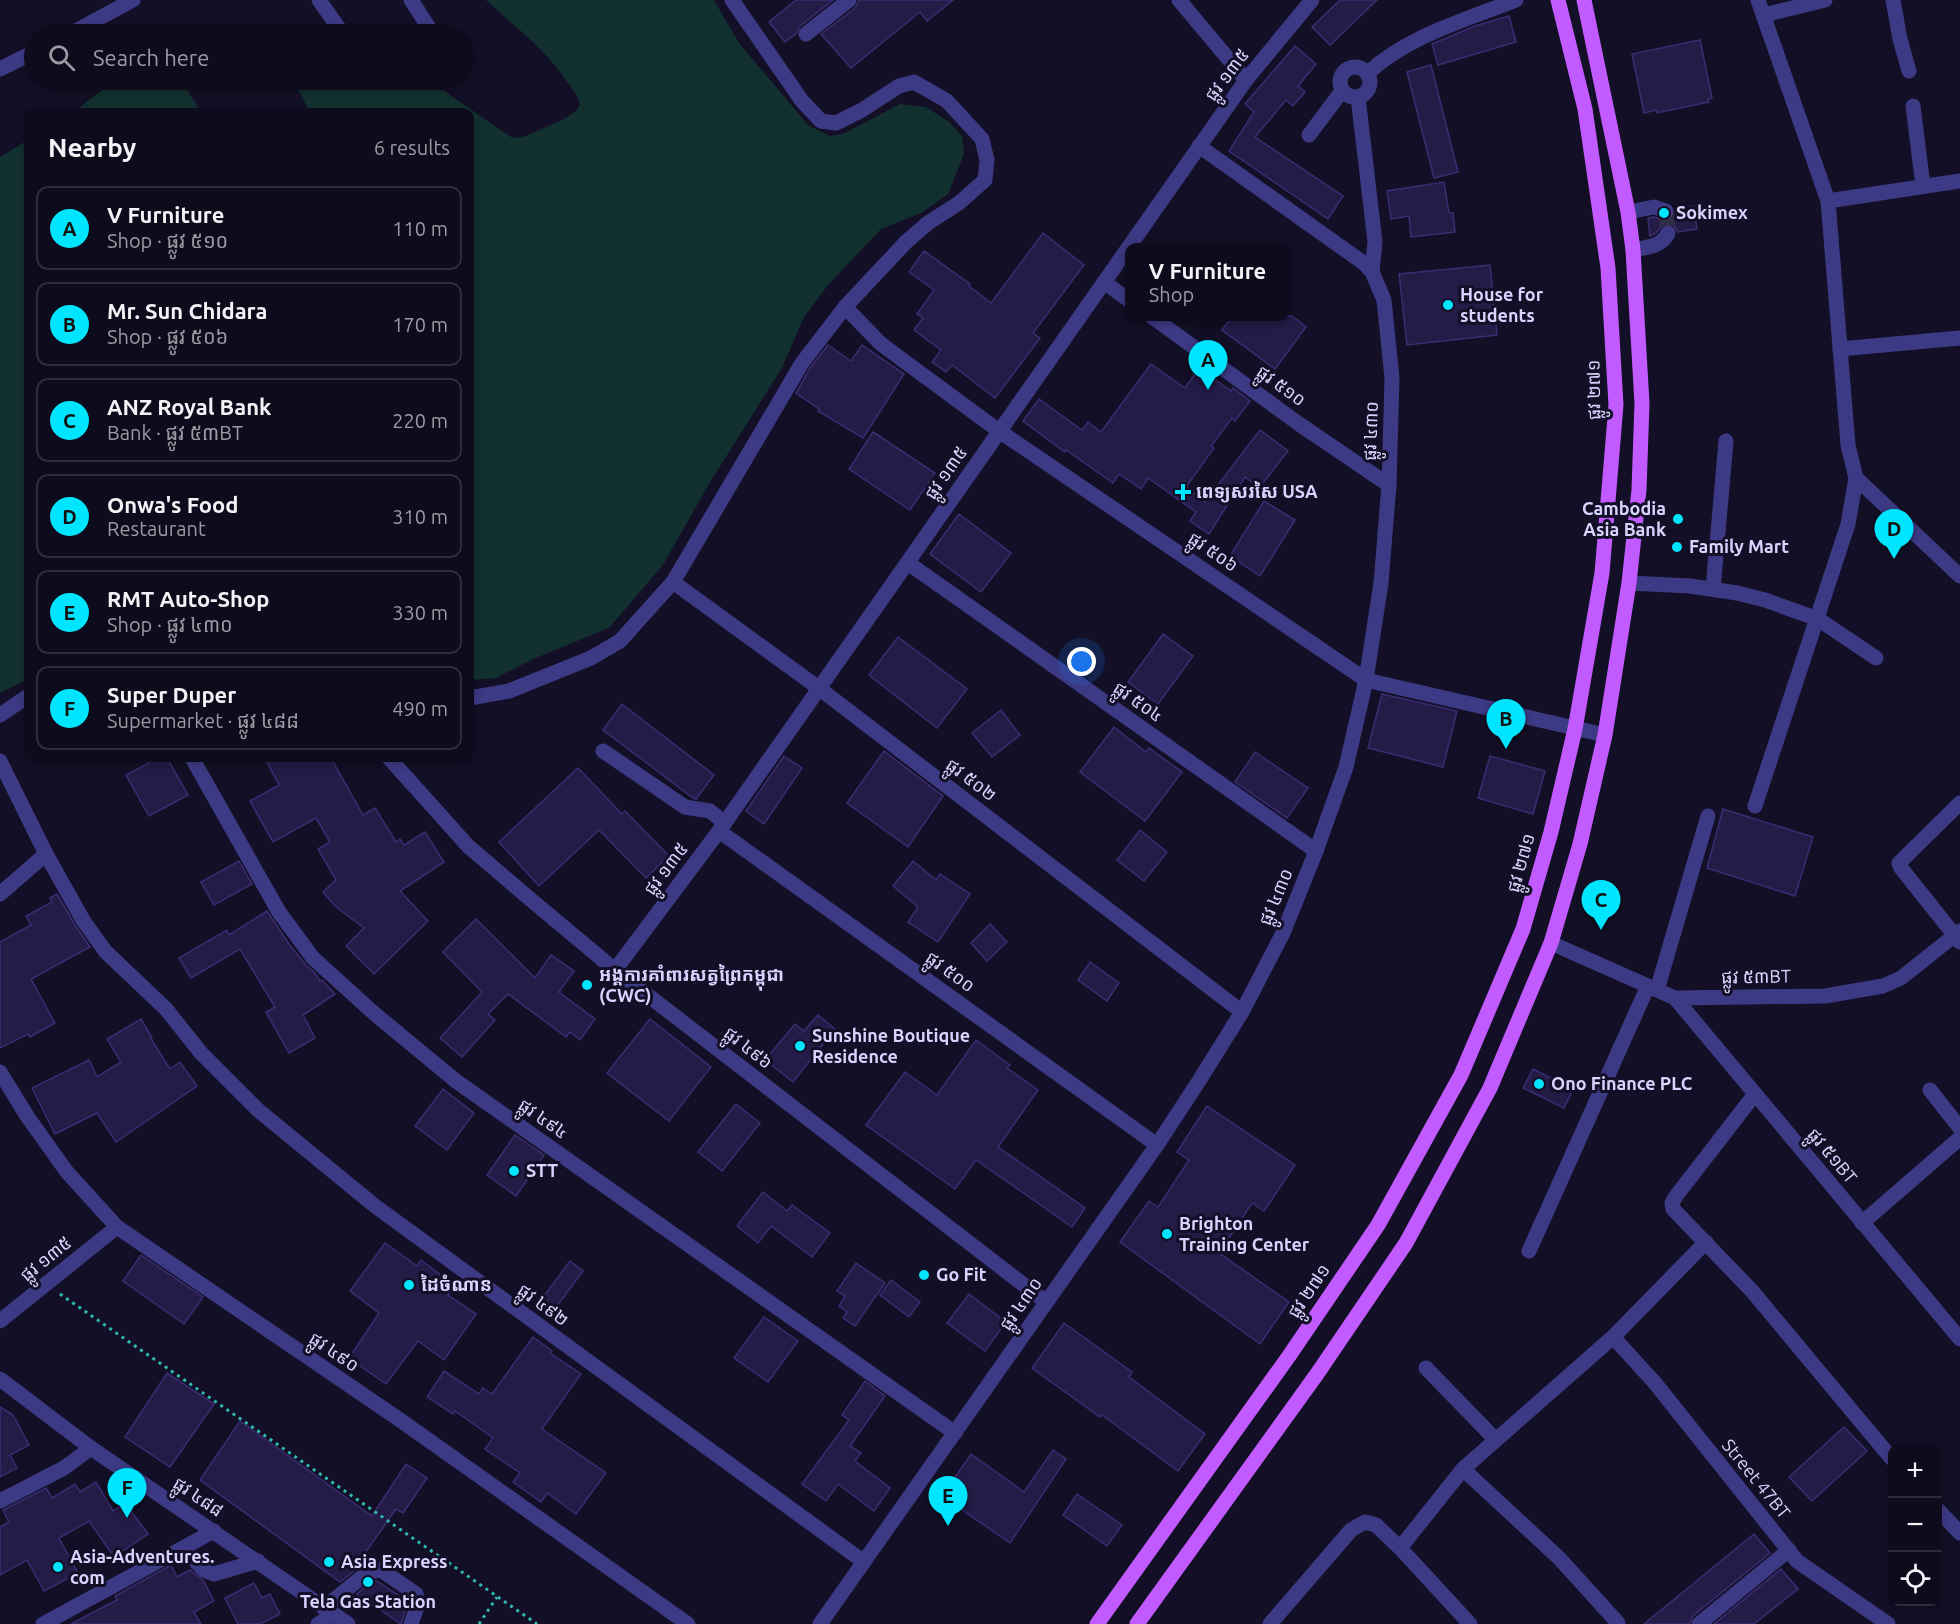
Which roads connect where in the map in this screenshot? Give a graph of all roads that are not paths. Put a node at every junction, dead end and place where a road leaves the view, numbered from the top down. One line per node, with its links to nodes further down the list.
1 (133, 0): 15 (street)
2 (319, 0): 16 (street)
3 (411, 0): 17 (street)
4 (732, 0): 41 (street)
5 (849, 0): 18 (street)
6 (1179, 0): 23 (street)
7 (1312, 0): 23 (street, ផ្លូវ ១៣៥)
8 (1516, 0): 22 (street)
9 (1558, 0): 61 (main road, ផ្លូវ ២៧១)
10 (1584, 0): 33 (main road)
11 (1758, 0): 14 (street)
12 (1825, 0): 14 (street)
13 (1893, 0): 21 (street)
14 (1764, 15): 31 (street)
15 (89, 24)
16 (337, 24)
17 (427, 24)
18 (806, 34)
19 (24, 57): 20 (street)
20 (0, 69)
21 (1909, 71)
22 (1367, 74): 24 (street); 25 (street)
23 (1246, 80): 28 (street, ផ្លូវ ១៣៥)
24 (1342, 91): 25 (street); 27 (street)
25 (1358, 97): 38 (street)
26 (1913, 106): 30 (street)
27 (1309, 135)
28 (1199, 146): 35 (street, ផ្លូវ ១៣៥); 38 (street, ផ្លូវ ៤៣០)
29 (1960, 181): 30 (street)
30 (1923, 186): 31 (street)
31 (1828, 201): 44 (street)
32 (1666, 211): 33 (street)
33 (1628, 212): 36 (main road)
34 (1668, 233): 36 (street)
35 (1131, 243)
36 (1633, 250): 52 (main road)
37 (1125, 252): 39 (street, ផ្លូវ ១៣៥)
38 (1372, 272): 48 (street, ផ្លូវ ៤៣០)
39 (1104, 282): 40 (street); 45 (street, ផ្លូវ ១៣៥)
40 (1125, 297)
41 (845, 307): 45 (street, ផ្លូវ ៥០៦); 51 (street)
42 (1158, 321): 48 (street, ផ្លូវ ៥១០)
43 (1960, 338): 44 (street)
44 (1840, 349): 47 (street)
45 (999, 431): 49 (street, ផ្លូវ ១៣៥); 56 (street, ផ្លូវ ៥០៦)
46 (1726, 441): 53 (street)
47 (1856, 478): 50 (street); 54 (street)
48 (1389, 485): 56 (street, ផ្លូវ ៤៣០)
49 (908, 563): 57 (street, ផ្លូវ ១៣៥); 71 (street, ផ្លូវ ៥០៤)
50 (1960, 576)
51 (673, 582): 57 (street, ផ្លូវ ៥០២); 58 (street)
52 (1629, 583): 53 (street); 62 (main road)
53 (1713, 589): 54 (street)
54 (1818, 619): 55 (street); 68 (street)
55 (1876, 658)
56 (1366, 680): 61 (street, ផ្លូវ ៥០៦); 71 (street, ផ្លូវ ៤៣០)
57 (820, 689): 70 (street, ផ្លូវ ១៣៥); 79 (street, ផ្លូវ ៥០២)
58 (474, 697)
59 (24, 699): 60 (street)
60 (0, 716)
61 (1575, 729): 62 (street, ផ្លូវ ៥០៦); 118 (main road, ផ្លូវ ២៧១)
62 (1605, 735): 75 (main road)
63 (603, 751): 70 (street, ផ្លូវ ៥០០)
64 (0, 761): 72 (street, ផ្លូវ ៤៩២)
65 (194, 762): 96 (street, ផ្លូវ ៤៩៤)
66 (393, 762): 76 (street, ផ្លូវ ៤៩៦)
67 (1960, 803): 74 (street, ផ្លូវ ៥៣BT)
68 (1755, 806)
69 (1707, 816): 77 (street)
70 (722, 827): 76 (street, ផ្លូវ ១៣៥); 85 (street, ផ្លូវ ៥០០)
71 (1316, 851): 79 (street, ផ្លូវ ៤៣០)
72 (46, 854): 73 (street); 109 (street, ផ្លូវ ៤៩២)
73 (0, 894)
74 (1958, 936): 78 (street, ផ្លូវ ៥៣BT)
75 (1551, 943): 77 (street, ផ្លូវ ៥៣BT); 119 (main road)
76 (615, 970): 90 (street, ផ្លូវ ៤៩៦)
77 (1653, 988): 78 (street, ផ្លូវ ៥៣BT); 89 (street)
78 (1675, 998): 82 (street, ផ្លូវ ៥១BT)
79 (1242, 1012): 85 (street, ផ្លូវ ៤៣០)
80 (0, 1072): 87 (street, ផ្លូវ ៤៩០)
81 (1930, 1090): 83 (street)
82 (1755, 1094): 86 (street, ផ្លូវ ៥១BT); 88 (street)
83 (1960, 1128)
84 (1960, 1138): 86 (street)
85 (1157, 1145): 90 (street, ផ្លូវ ៤៣០)
86 (1862, 1223): 93 (street, ផ្លូវ ៥១BT)
87 (117, 1227): 91 (street, ផ្លូវ ១៣៥); 116 (street, ផ្លូវ ៤៩០)
88 (1706, 1242): 92 (street); 99 (street)
89 (1529, 1251)
90 (1046, 1302): 96 (street, ផ្លូវ ៤៣០)
91 (0, 1321)
92 (1613, 1336): 97 (street); 107 (street, Street 47BT)
93 (1960, 1339)
94 (1426, 1368): 97 (street)
95 (0, 1379): 98 (street, ផ្លូវ ៤៨៨)
96 (955, 1432): 109 (street, ផ្លូវ ៤៣០)
97 (1495, 1439): 100 (street)
98 (91, 1448): 101 (street); 103 (street, ផ្លូវ ៤៨៨)
99 (1888, 1453)
100 (1463, 1469): 105 (street); 111 (street)
101 (0, 1501)
102 (1942, 1514): 104 (street)
103 (214, 1531): 106 (street); 108 (street, ផ្លូវ ៤៨៨)
104 (1960, 1533)
105 (1400, 1548): 120 (street); 121 (street)
106 (184, 1549): 108 (street); 112 (street)
107 (1788, 1550): 122 (street); 123 (street, Street 47BT)
108 (258, 1561): 110 (street, ផ្លូវ ៤៨៨)
109 (864, 1562): 117 (street, ផ្លូវ ៤៣០)
110 (329, 1611): 113 (street); 114 (street, ផ្លូវ ៤៨៨); 115 (street)
111 (1618, 1623)
112 (43, 1624)
113 (318, 1624)
114 (348, 1624)
115 (411, 1624)
116 (688, 1624)
117 (820, 1624)
118 (1096, 1624)
119 (1137, 1624)
120 (1270, 1624)
121 (1470, 1624)
122 (1699, 1624)
123 (1888, 1624)

